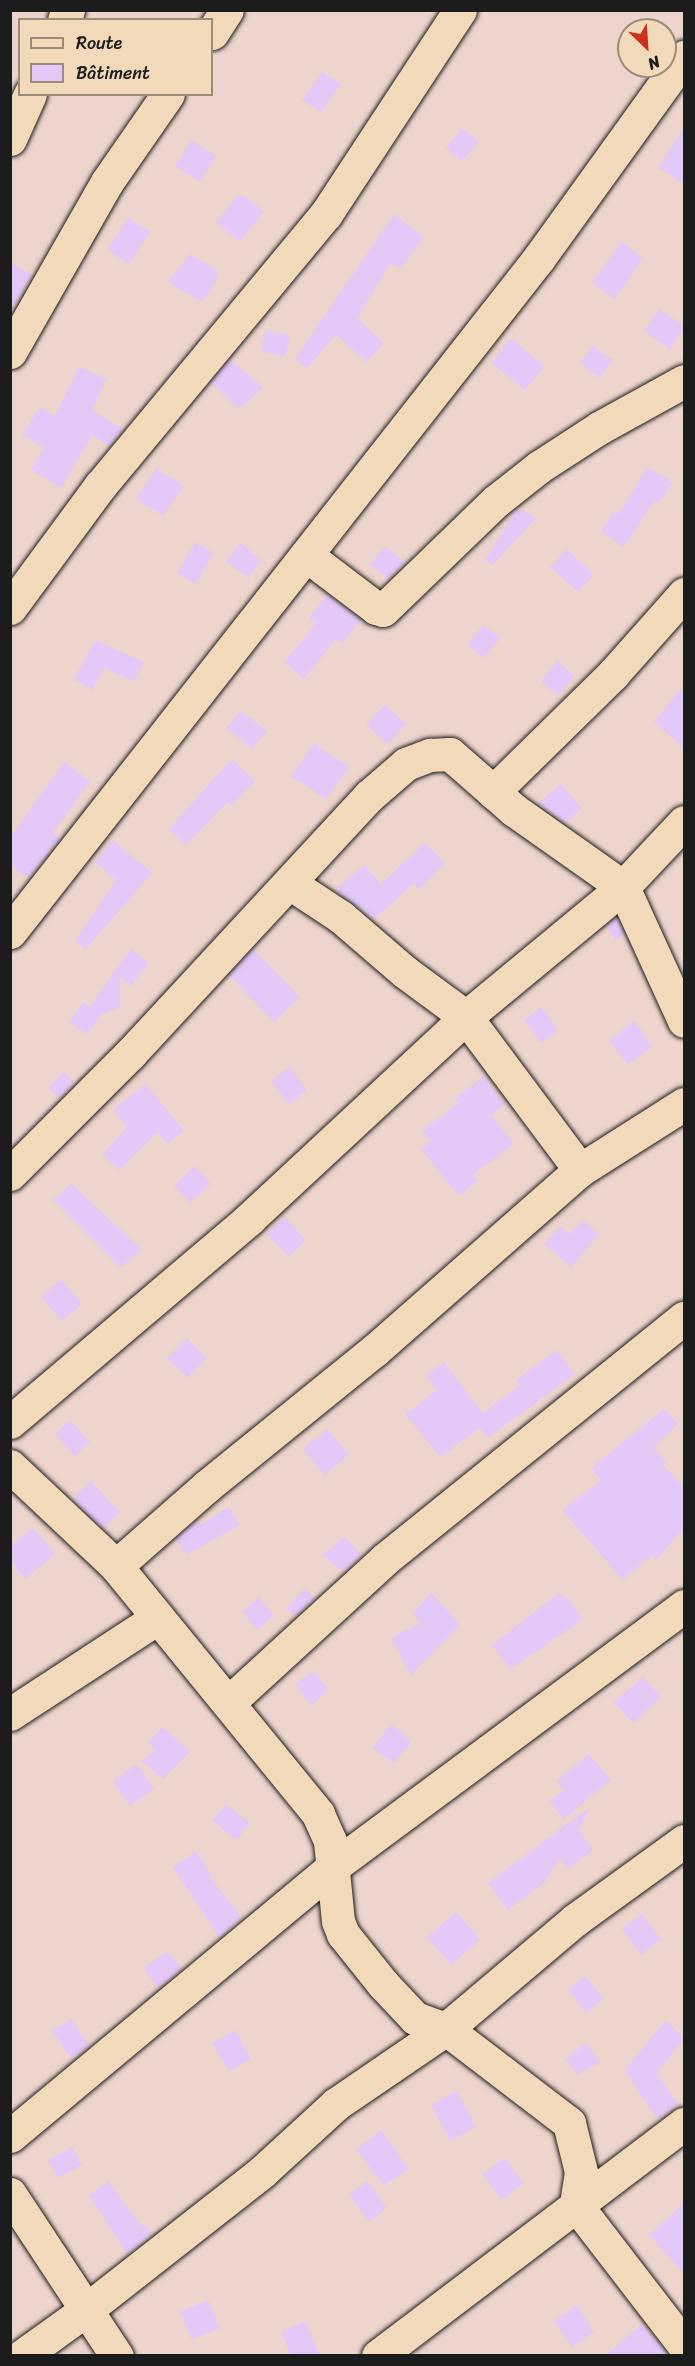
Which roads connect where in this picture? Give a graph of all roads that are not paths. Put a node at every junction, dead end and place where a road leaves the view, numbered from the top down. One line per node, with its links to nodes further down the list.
1 (227, 10): 3 (street)
2 (459, 10): 12 (street)
3 (213, 31)
4 (684, 57): 10 (street)
5 (29, 96): 7 (street)
6 (167, 96): 8 (street)
7 (10, 139)
8 (10, 352)
9 (684, 381): 10 (street)
10 (306, 555): 17 (street)
11 (684, 594): 13 (street)
12 (10, 608)
13 (493, 792): 15 (street); 16 (street)
14 (684, 822): 16 (street)
15 (291, 884): 18 (street); 22 (street)
16 (623, 887): 18 (street); 19 (street)
17 (10, 932)
18 (466, 1017): 21 (street); 24 (street)
19 (684, 1021)
20 (684, 1104): 21 (street)
21 (580, 1170): 26 (street)
22 (10, 1174)
23 (684, 1318): 29 (street)
24 (10, 1422)
25 (10, 1466): 26 (street)
26 (116, 1566): 28 (street)
27 (684, 1606): 32 (street)
28 (157, 1618): 29 (street); 30 (street)
29 (228, 1702): 32 (street)
30 (10, 1714)
31 (684, 1841): 33 (street)
32 (334, 1866): 33 (street); 35 (street)
33 (446, 2029): 37 (street); 38 (street)
34 (684, 2124): 37 (street)
35 (10, 2136)
36 (10, 2194): 38 (street)
37 (576, 2205): 39 (street); 42 (street)
38 (86, 2310): 40 (street); 41 (street)
39 (684, 2345)
40 (22, 2355)
41 (117, 2355)
42 (378, 2355)

